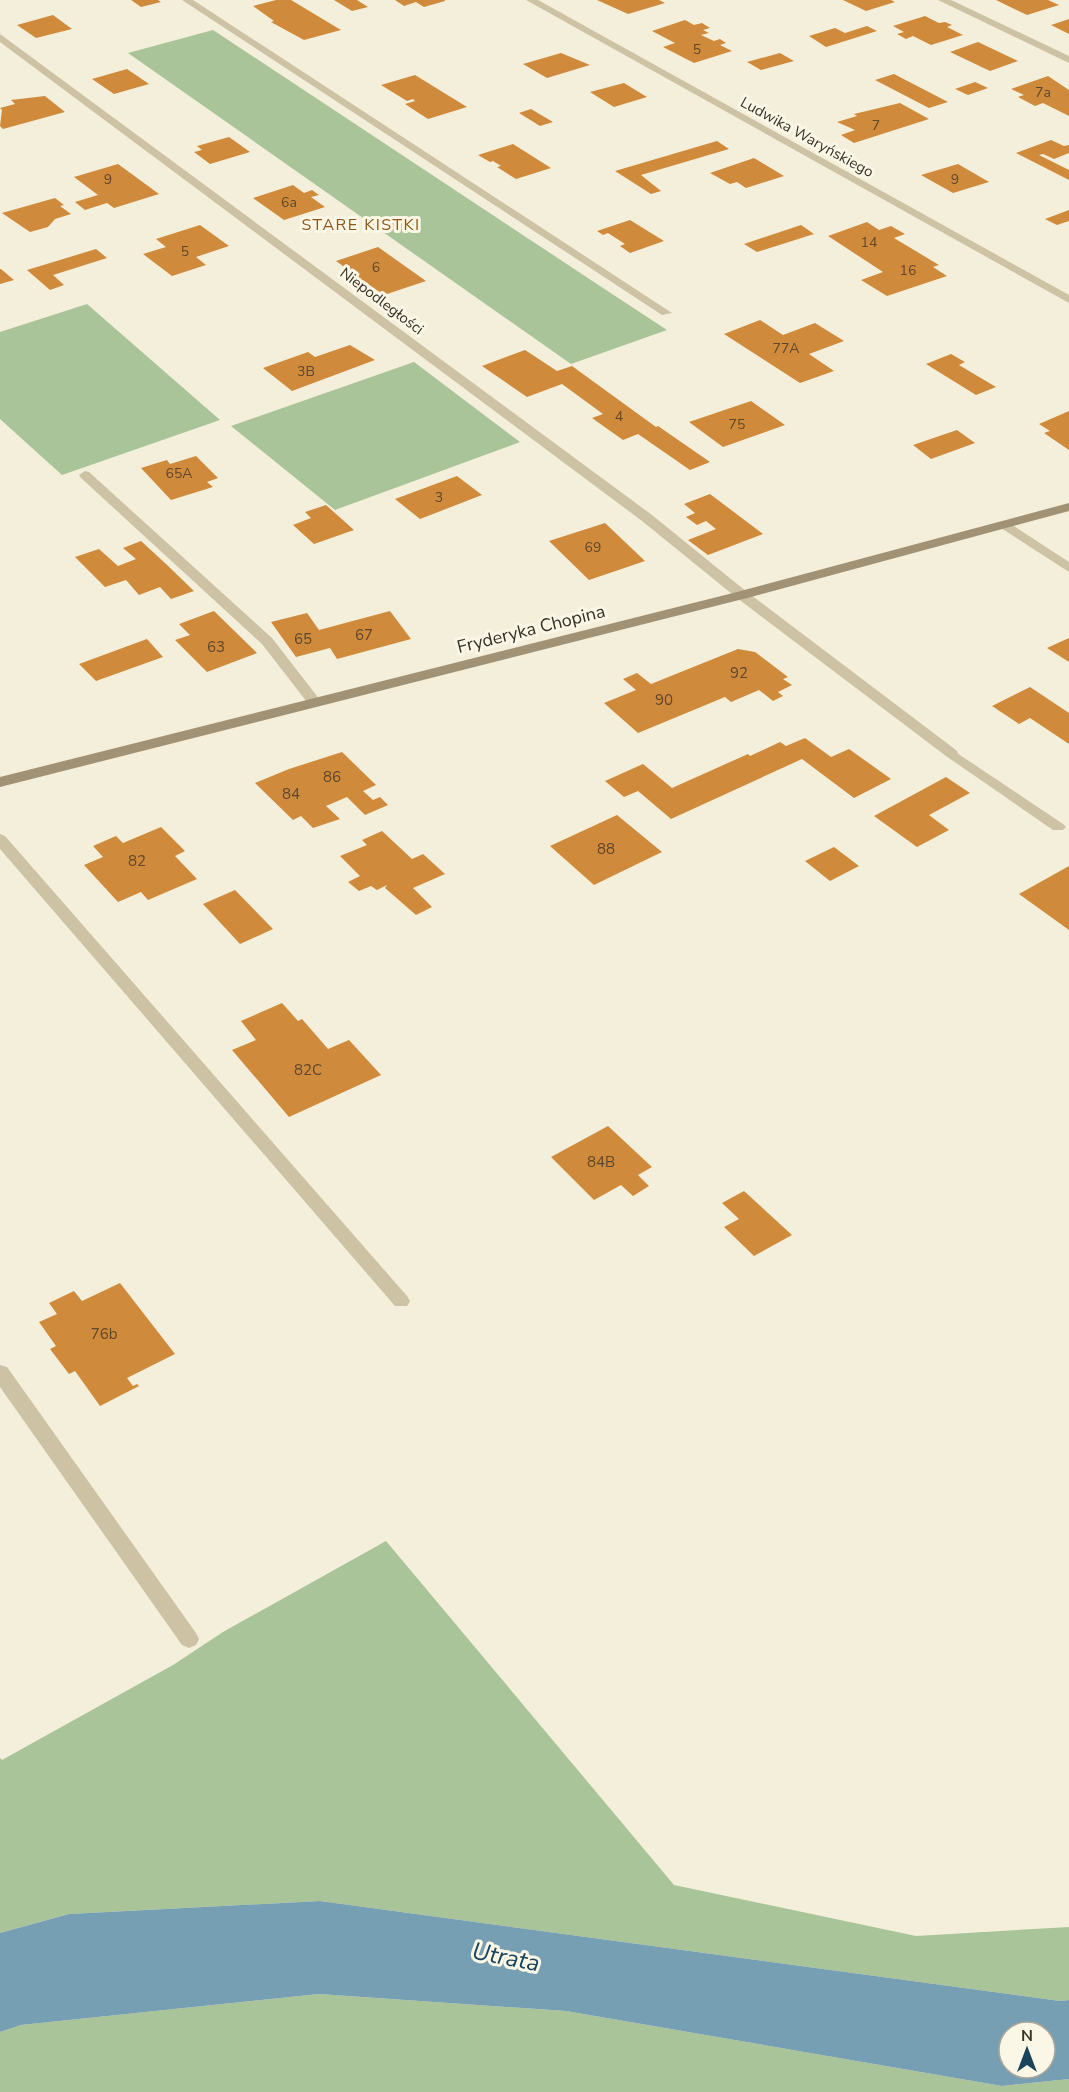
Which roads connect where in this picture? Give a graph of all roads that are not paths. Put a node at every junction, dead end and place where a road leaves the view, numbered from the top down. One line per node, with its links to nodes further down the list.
1 (187, 0): 7 (street)
2 (531, 0): 6 (street, Ludwika Waryńskiego)
3 (943, 0): 5 (street)
4 (0, 37): 12 (street, Niepodległości)
5 (1069, 60)
6 (1069, 300)
7 (666, 313)
8 (85, 475): 13 (street)
9 (1069, 507): 10 (main road, Fryderyka Chopina)
10 (1006, 525): 11 (street); 12 (main road, Fryderyka Chopina)
11 (1069, 568)
12 (741, 595): 13 (main road, Fryderyka Chopina); 15 (street, Niepodległości)
13 (315, 703): 14 (main road, Fryderyka Chopina)
14 (0, 782)
15 (1058, 827)
16 (0, 839): 17 (street)
17 (401, 1301)
18 (0, 1372): 19 (street)
19 (189, 1640)

